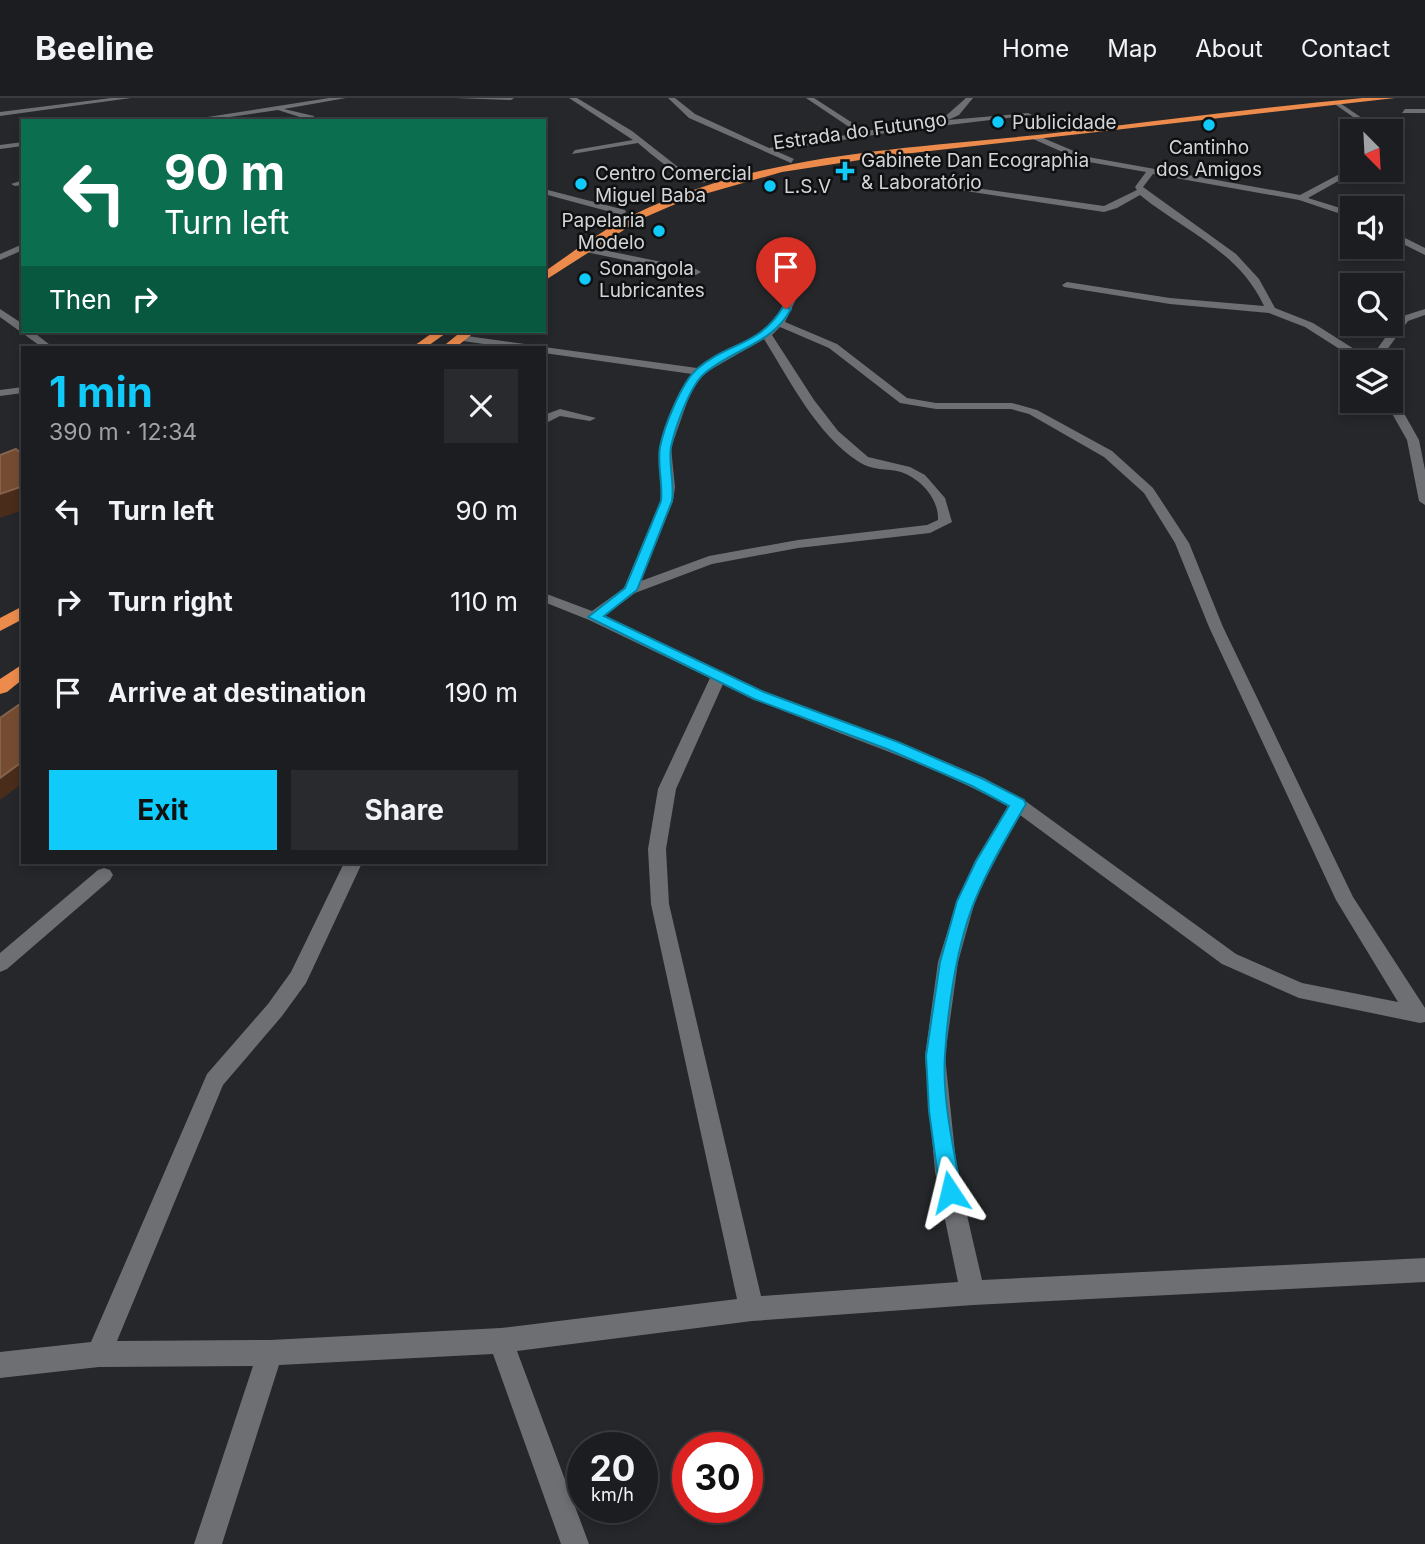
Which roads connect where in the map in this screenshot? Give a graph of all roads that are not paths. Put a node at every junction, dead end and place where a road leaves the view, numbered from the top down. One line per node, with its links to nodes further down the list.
1 (128, 98): 17 (street)
2 (265, 98): 14 (street)
3 (342, 98): 14 (street)
4 (458, 98): 5 (street)
5 (511, 98)
6 (572, 98): 25 (street)
7 (671, 98): 28 (street)
8 (810, 98): 23 (street)
9 (970, 98): 22 (street)
10 (1327, 98): 30 (highway, Estrada do Futungo)
11 (1391, 98): 12 (highway, Estrada do Futungo)
12 (1381, 99): 13 (highway, Estrada do Futungo)
13 (1338, 104): 21 (street); 24 (highway, Estrada do Futungo)
14 (274, 108): 19 (street); 20 (street)
15 (1405, 111): 16 (street)
16 (1425, 111)
17 (0, 114)
18 (1027, 115): 22 (street)
19 (199, 119)
20 (309, 119)
21 (1360, 119)
22 (940, 121): 23 (street)
23 (862, 132): 28 (street)
24 (1037, 137): 31 (street); 44 (highway, Estrada do Futungo)
25 (639, 141): 29 (street); 33 (street)
26 (21, 144): 27 (street)
27 (0, 147)
28 (770, 150): 30 (street)
29 (575, 152)
30 (791, 161): 33 (highway, Estrada do Futungo)
31 (1152, 170): 35 (street); 37 (street)
32 (1340, 177): 37 (street)
33 (705, 181): 39 (highway, Estrada do Futungo)
34 (962, 188): 35 (street)
35 (1141, 191): 50 (street)
36 (546, 192): 39 (street)
37 (1301, 198): 38 (street)
38 (1340, 211)
39 (622, 212): 40 (highway, Estrada do Futungo)
40 (612, 217)
41 (1403, 240): 45 (street)
42 (21, 248): 46 (street)
43 (783, 248): 53 (street)
44 (584, 249): 47 (street); 48 (highway, Estrada do Futungo)
45 (1425, 252)
46 (0, 257)
47 (696, 272)
48 (546, 277)
49 (1067, 285): 50 (street)
50 (1271, 310): 64 (street)
51 (1425, 312): 65 (street)
52 (1, 314): 54 (street)
53 (779, 323): 58 (street); 86 (street)
54 (21, 328)
55 (28, 333): 59 (street)
56 (440, 333): 60 (highway)
57 (465, 334): 61 (highway); 62 (street)
58 (766, 334): 66 (street); 74 (street)
59 (46, 346)
60 (421, 346)
61 (450, 346)
62 (523, 346)
63 (546, 350): 66 (street)
64 (1348, 350)
65 (1382, 350)
66 (699, 372): 74 (street)
67 (21, 390): 68 (street)
68 (0, 393)
69 (1400, 413): 72 (street)
70 (590, 418): 71 (street)
71 (546, 419)
72 (1419, 440): 73 (street)
73 (1425, 501)
74 (630, 590): 77 (street)
75 (546, 598): 77 (street)
76 (21, 612): 78 (highway)
77 (594, 617): 80 (street)
78 (0, 626)
79 (21, 672): 81 (highway)
80 (718, 677): 82 (street); 89 (street)
81 (0, 688)
82 (1018, 804): 86 (street); 88 (street)
83 (353, 864): 92 (street)
84 (104, 875): 85 (street)
85 (0, 964)
86 (1420, 1015)
87 (1425, 1270): 88 (street)
88 (973, 1293): 89 (street)
89 (752, 1309): 90 (street)
90 (501, 1341): 91 (street); 95 (street)
91 (270, 1353): 92 (street); 94 (street)
92 (99, 1354): 93 (street)
93 (0, 1365)
94 (208, 1544)
95 (575, 1544)

